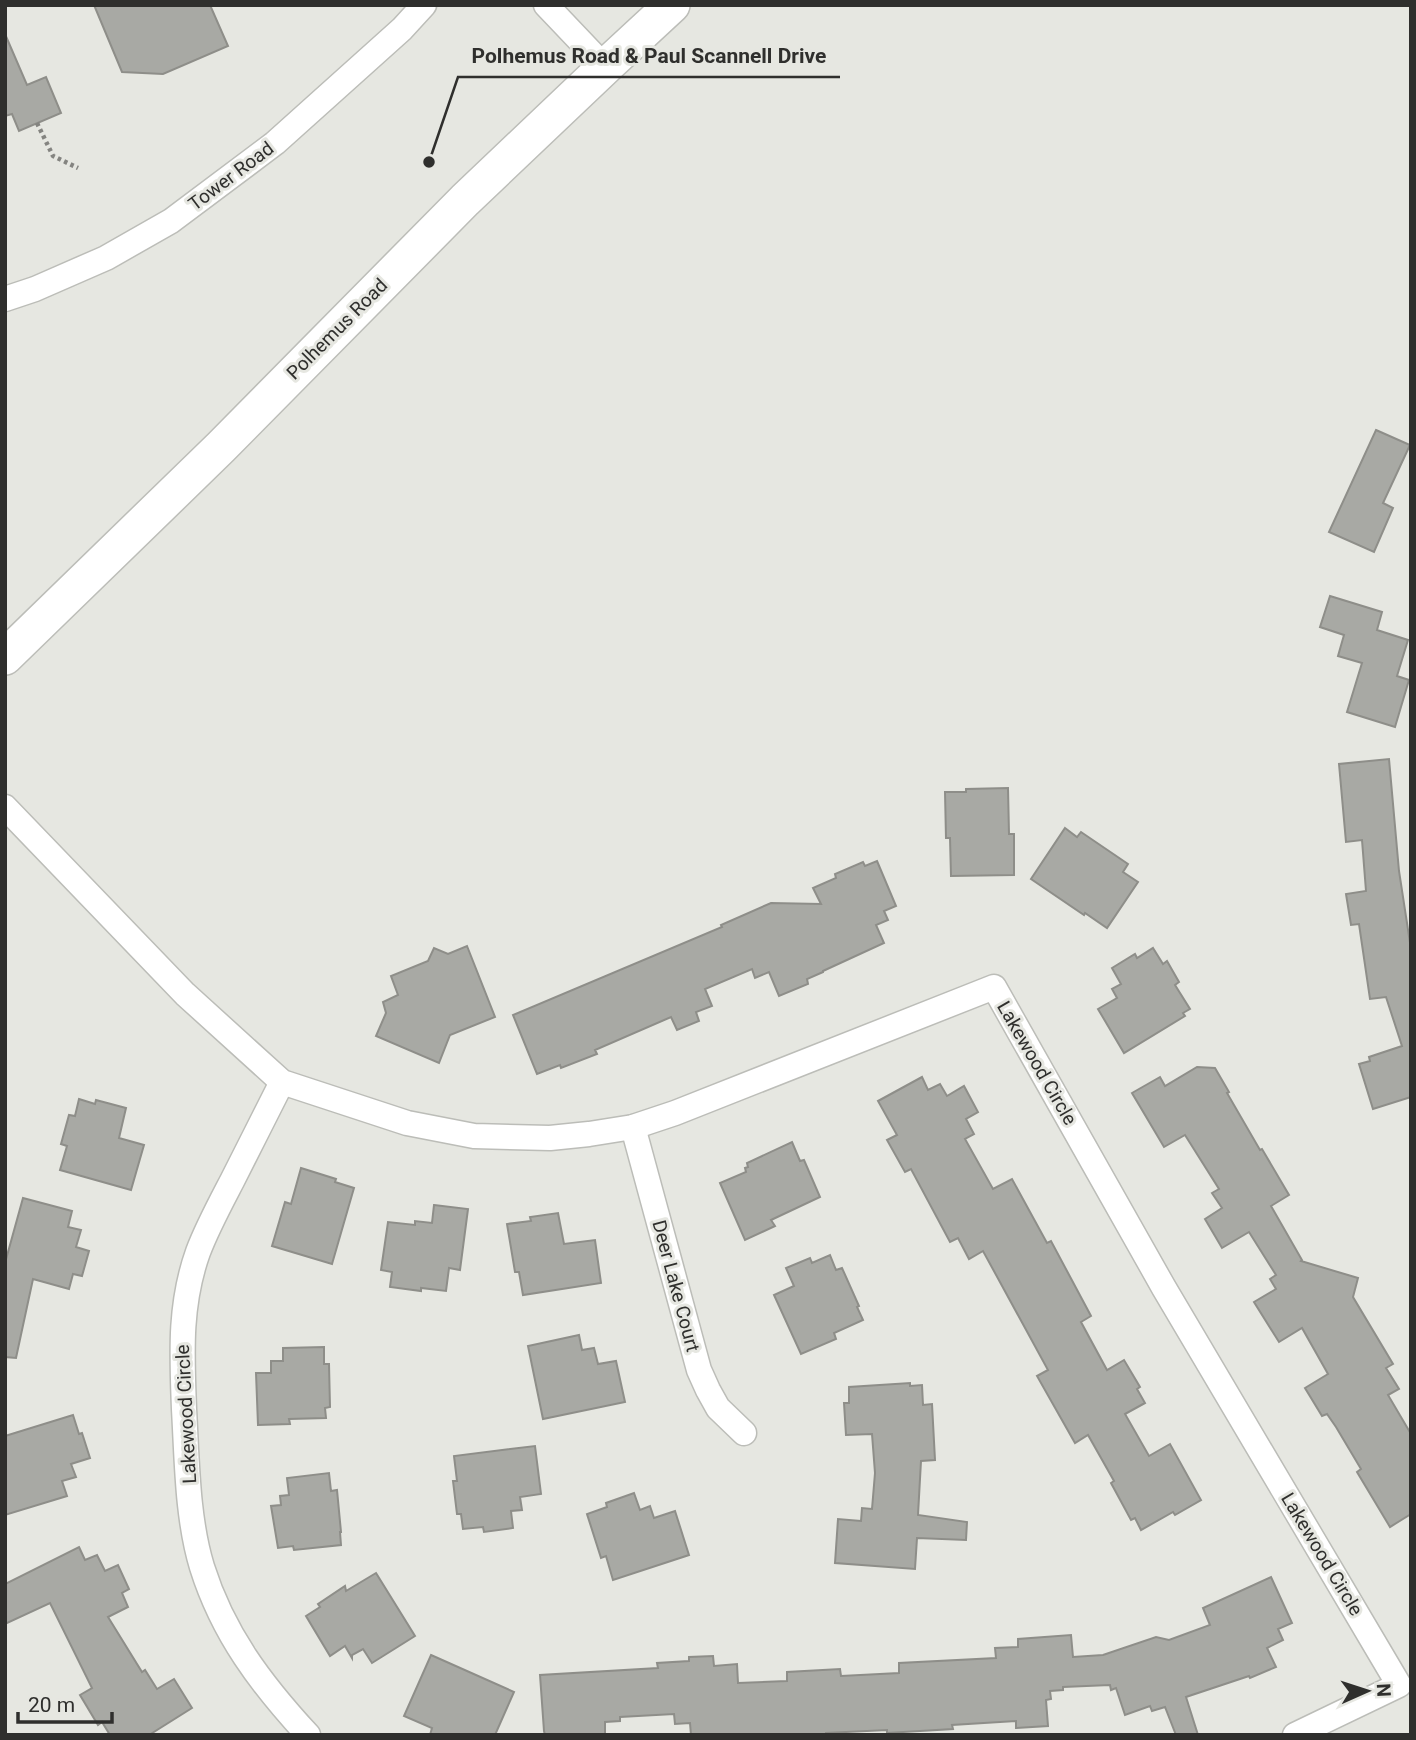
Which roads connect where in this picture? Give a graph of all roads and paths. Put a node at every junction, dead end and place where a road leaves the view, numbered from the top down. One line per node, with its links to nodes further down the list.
1 (424, 5): 7 (street, Tower Road)
2 (546, 5): 4 (street)
3 (672, 5): 4 (main road, Polhemus Road)
4 (605, 67): 8 (main road, Polhemus Road)
5 (37, 123): 6 (path)
6 (78, 168)
7 (5, 299)
8 (5, 657)
9 (5, 807): 10 (street, Lakewood Circle)
10 (282, 1082): 11 (street, Lakewood Circle); 13 (street, Lakewood Circle)
11 (633, 1127): 12 (street, Deer Lake Court); 14 (street, Lakewood Circle)
12 (744, 1433)
13 (309, 1735)
14 (1295, 1735)

